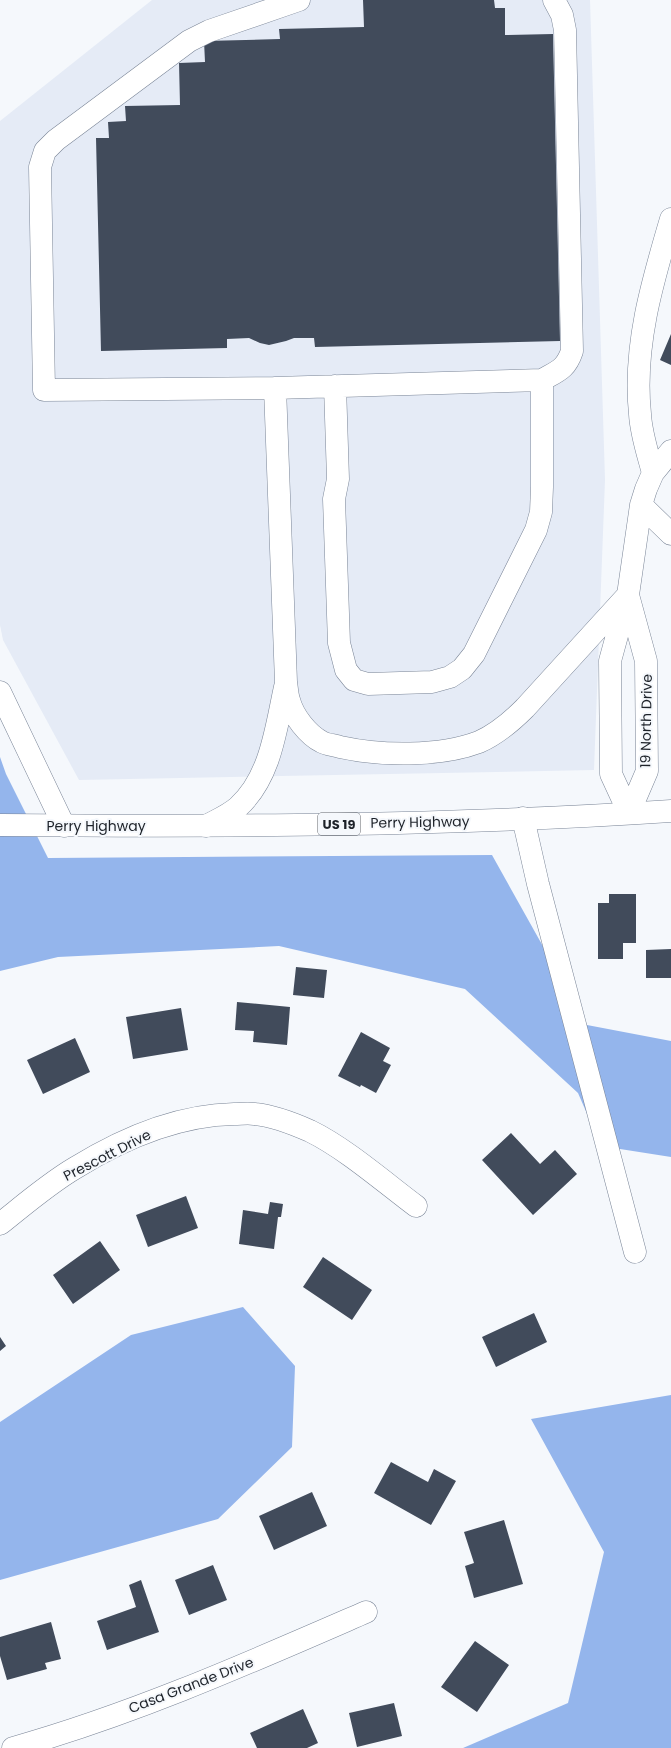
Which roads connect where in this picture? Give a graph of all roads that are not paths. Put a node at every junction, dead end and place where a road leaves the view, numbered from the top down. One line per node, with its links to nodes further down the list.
1 (299, 0): 6 (street)
2 (554, 0): 4 (street)
3 (671, 219): 8 (street)
4 (542, 380): 5 (street); 5 (street)
5 (335, 386): 6 (street)
6 (275, 388): 12 (street)
7 (671, 451): 8 (street, 19 North Drive)
8 (653, 473): 9 (street, 19 North Drive)
9 (641, 505): 10 (street); 11 (street, 19 North Drive)
10 (671, 534)
11 (628, 595): 12 (street); 15 (street, 19 North Drive); 15 (street, 19 North Drive)
12 (286, 682): 19 (street)
13 (0, 692): 18 (street)
14 (671, 811): 15 (street, Perry Highway / US 19)
15 (629, 814): 16 (street, Perry Highway / US 19)
16 (522, 818): 19 (street, Perry Highway / US 19); 22 (street)
17 (0, 825): 18 (street, Perry Highway / US 19)
18 (64, 826): 19 (street, Perry Highway / US 19)
19 (206, 826)
20 (416, 1206): 21 (street, Prescott Drive)
21 (0, 1224)
22 (635, 1252)
23 (366, 1612): 24 (street, Casa Grande Drive)
24 (13, 1748)

